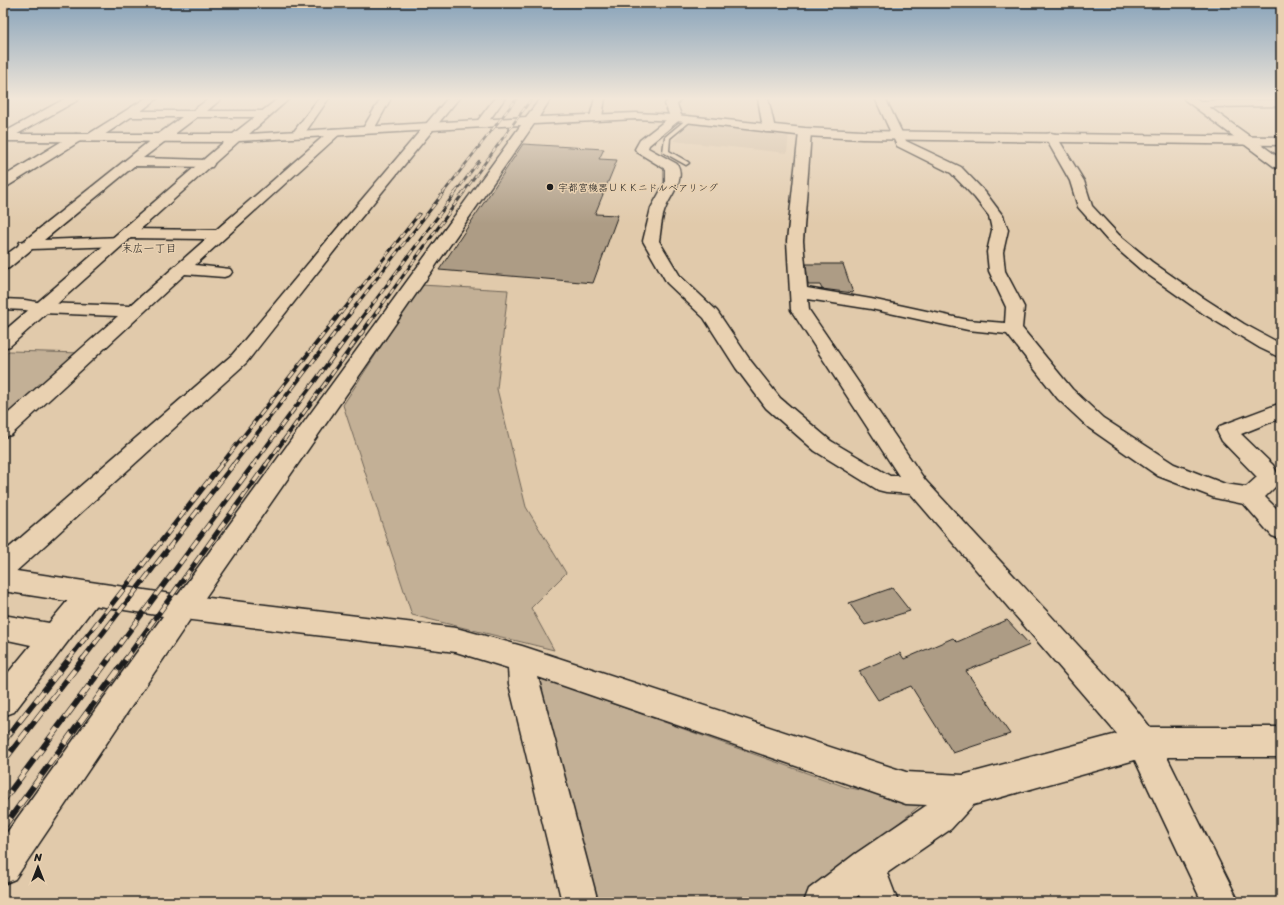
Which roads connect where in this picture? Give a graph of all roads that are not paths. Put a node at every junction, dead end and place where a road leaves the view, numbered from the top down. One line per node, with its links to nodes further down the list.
1 (72, 140): 19 (main road)
2 (158, 140): 15 (main road)
3 (234, 140): 17 (main road)
4 (327, 140): 20 (main road)
5 (417, 140): 39 (main road)
6 (515, 140): 42 (main road)
7 (648, 140): 36 (main road)
8 (668, 140): 16 (lane)
9 (804, 140): 27 (main road)
10 (900, 140): 31 (main road)
11 (1053, 140): 33 (main road)
12 (1248, 140): 18 (main road)
13 (1256, 140): 14 (main road)
14 (1281, 141)
15 (132, 162): 17 (main road); 22 (main road)
16 (686, 163)
17 (207, 164): 21 (main road)
18 (1281, 165)
19 (3, 183)
20 (219, 236): 21 (main road); 25 (main road)
21 (124, 237): 22 (main road); 29 (main road)
22 (29, 245): 23 (main road); 24 (main road)
23 (3, 246)
24 (3, 265)
25 (182, 269): 26 (main road); 30 (main road)
26 (224, 272)
27 (798, 292): 31 (main road); 36 (main road)
28 (3, 304): 29 (main road)
29 (42, 308): 30 (main road); 32 (main road)
30 (134, 311): 35 (main road)
31 (1013, 329): 37 (main road)
32 (3, 342)
33 (1281, 352)
34 (1281, 410): 37 (main road)
35 (3, 430)
36 (917, 486): 47 (main road)
37 (1251, 497): 38 (main road)
38 (1281, 528)
39 (3, 568)
40 (3, 580): 41 (main road)
41 (88, 594): 42 (main road); 44 (main road)
42 (184, 607): 45 (main road); 50 (main road)
43 (3, 627): 44 (main road)
44 (55, 637): 46 (main road)
45 (522, 659): 49 (main road); 52 (main road)
46 (3, 702)
47 (1143, 742): 48 (main road); 49 (main road); 55 (main road)
48 (1281, 742)
49 (963, 791): 51 (main road)
50 (3, 866)
51 (867, 866): 53 (main road); 54 (main road)
52 (580, 902)
53 (822, 902)
54 (880, 902)
55 (1221, 902)

